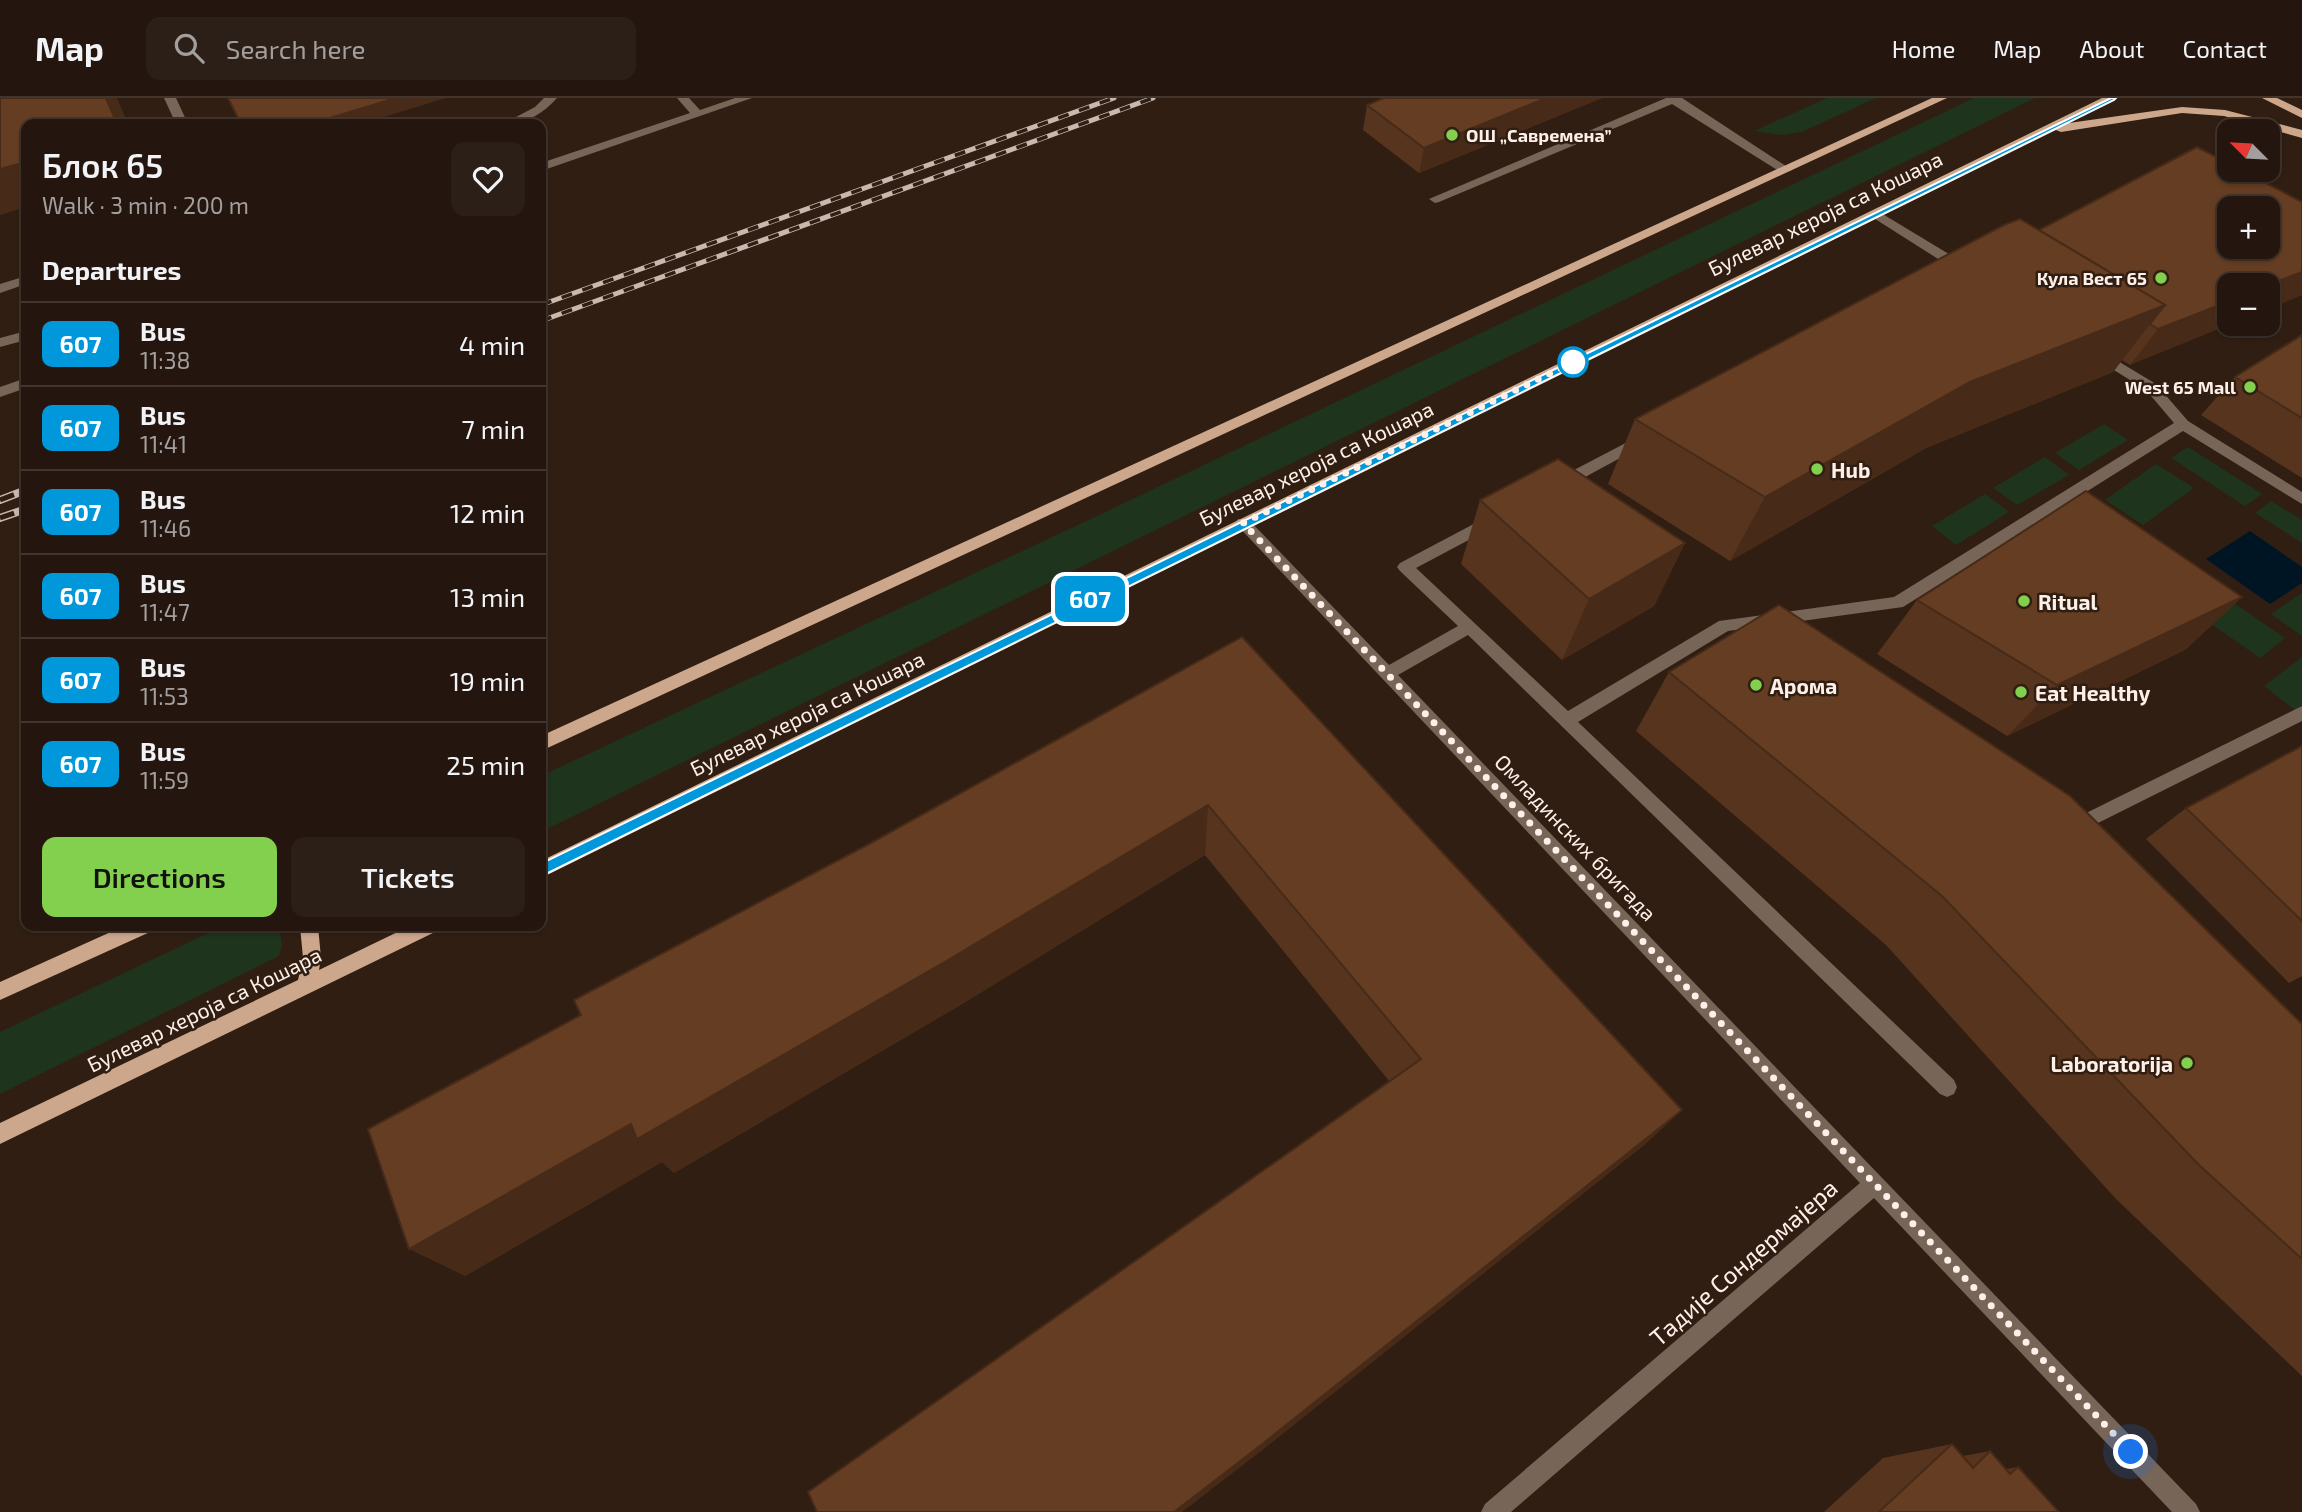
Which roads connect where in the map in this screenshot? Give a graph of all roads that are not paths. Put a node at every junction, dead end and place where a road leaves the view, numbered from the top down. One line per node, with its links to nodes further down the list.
1 (170, 98): 11 (street)
2 (551, 98): 12 (street)
3 (683, 98): 9 (street)
4 (746, 98): 9 (street)
5 (1941, 98): 16 (main road)
6 (2111, 98): 13 (main road, Булевар хероја са Кошара)
7 (2268, 98): 10 (main road)
8 (1674, 99): 16 (street); 17 (street)
9 (698, 114): 15 (street)
10 (2302, 115)
11 (180, 119)
12 (519, 119)
13 (2041, 132): 14 (main road); 18 (main road, Булевар хероја са Кошара)
14 (2302, 134)
15 (546, 165)
16 (1786, 170): 39 (main road)
17 (1435, 199)
18 (1877, 214): 19 (street); 32 (main road, Булевар хероја са Кошара)
19 (1964, 270)
20 (21, 282): 21 (street)
21 (0, 289)
22 (21, 337): 23 (street)
23 (0, 343)
24 (2081, 343): 27 (street)
25 (21, 385): 26 (street)
26 (0, 392)
27 (2183, 424): 30 (street); 33 (street)
28 (1659, 431): 29 (street)
29 (1550, 489)
30 (2302, 499)
31 (1502, 515): 34 (street)
32 (1243, 523): 36 (street, Омладинских бригада); 41 (main road, Булевар хероја са Кошара)
33 (1749, 622): 35 (street); 38 (street)
34 (1469, 627): 36 (street); 38 (street)
35 (1772, 636)
36 (1388, 673): 51 (street, Омладинских бригада)
37 (2302, 713): 40 (street)
38 (1567, 720): 49 (street)
39 (546, 742)
40 (2055, 816)
41 (546, 868)
42 (132, 931): 48 (main road)
43 (309, 931): 47 (main road)
44 (401, 931): 46 (main road)
45 (417, 931): 46 (main road, Булевар хероја са Кошара)
46 (409, 935): 47 (main road, Булевар хероја са Кошара)
47 (306, 985): 50 (main road, Булевар хероја са Кошара)
48 (0, 991)
49 (1947, 1087)
50 (0, 1134)
51 (1874, 1184): 52 (street, Тадије Сондермајера); 53 (street)
52 (1493, 1512)
53 (2188, 1512)

